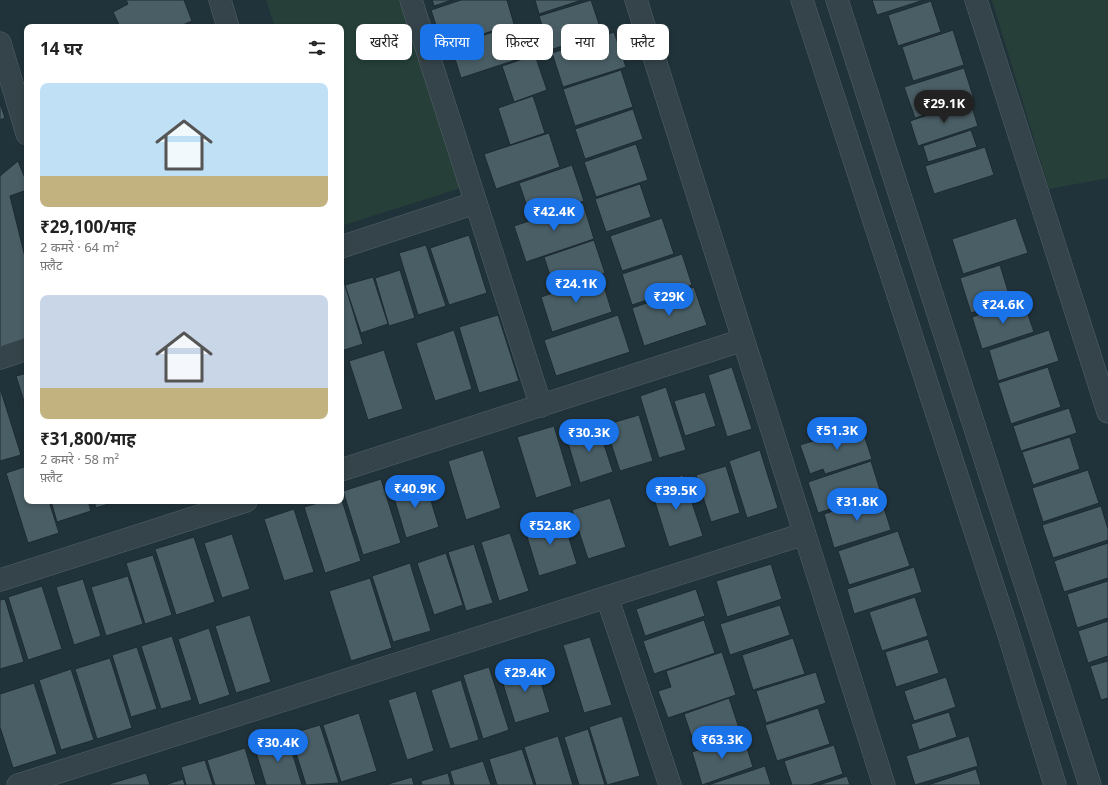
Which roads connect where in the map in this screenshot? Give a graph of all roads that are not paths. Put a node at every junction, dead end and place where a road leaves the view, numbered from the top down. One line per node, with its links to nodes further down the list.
1 (220, 0): 7 (street)
2 (411, 0): 10 (street)
3 (636, 0): 12 (street)
4 (802, 0): 26 (street)
5 (837, 0): 27 (street)
6 (976, 0): 15 (street)
7 (227, 24)
8 (0, 43): 9 (street)
9 (24, 124)
10 (475, 203): 11 (street); 16 (street)
11 (344, 246)
12 (743, 340): 16 (street); 20 (street)
13 (24, 350): 14 (street)
14 (0, 358)
15 (1103, 382): 17 (street)
16 (541, 406): 18 (street)
17 (1108, 412)
18 (344, 469)
19 (237, 504): 21 (street)
20 (804, 534): 22 (street); 25 (street)
21 (0, 580)
22 (607, 597): 23 (street); 24 (street)
23 (18, 785)
24 (670, 785)
25 (884, 785)
26 (1055, 785)
27 (1090, 785)

